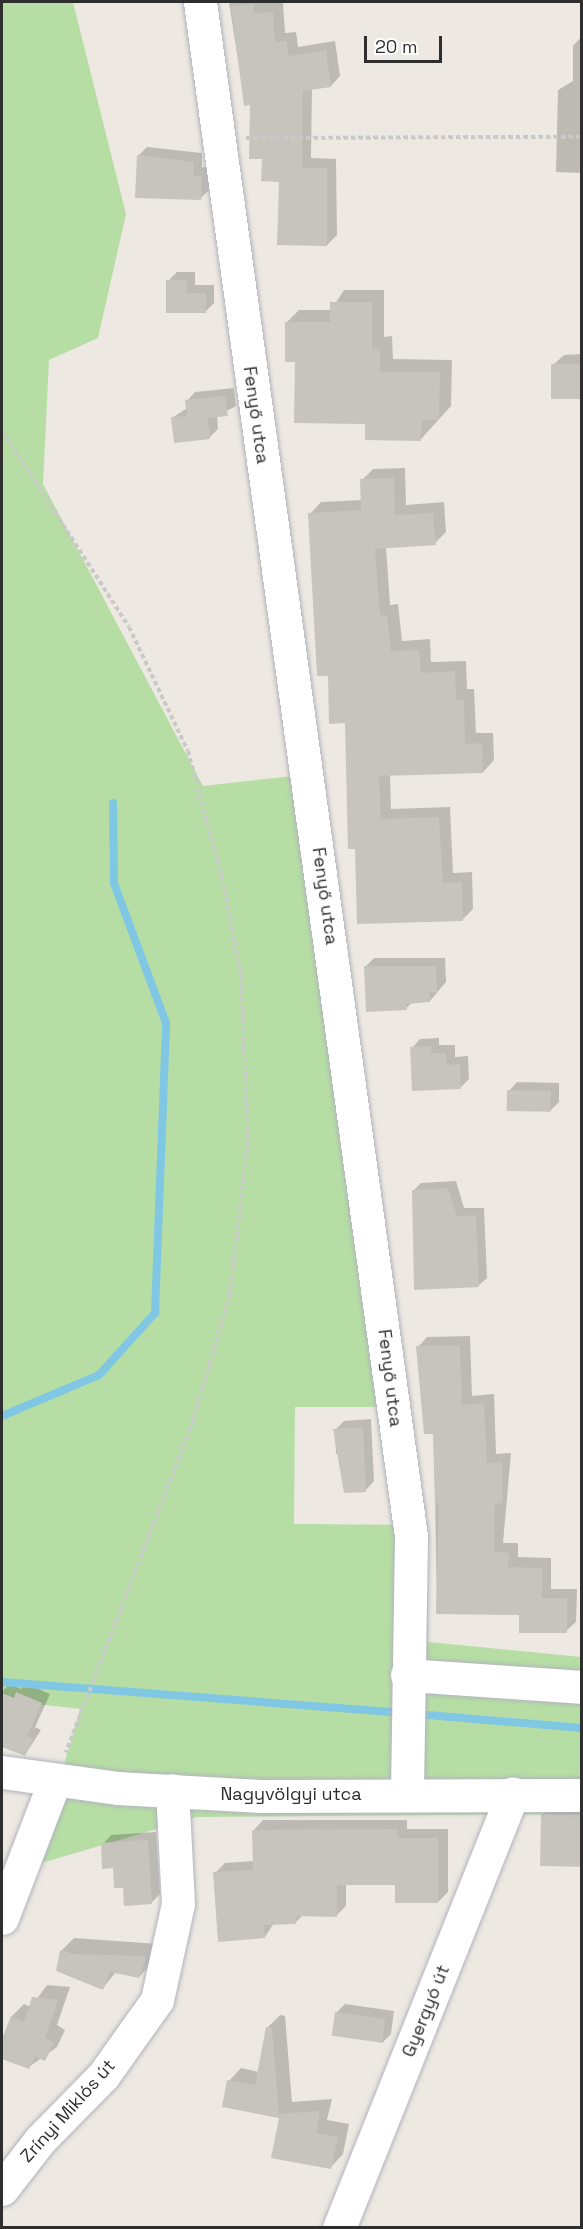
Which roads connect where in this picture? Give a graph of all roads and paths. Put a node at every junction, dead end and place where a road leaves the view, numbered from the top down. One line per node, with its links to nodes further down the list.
1 (200, 2): 3 (street, Fenyő utca)
2 (582, 137): 3 (path)
3 (218, 138): 6 (street, Fenyő utca)
4 (2, 430): 8 (path)
5 (582, 1687): 6 (street)
6 (407, 1701): 10 (street, Fenyő utca)
7 (2, 1772): 8 (street, Nagyvölgyi utca)
8 (55, 1780): 9 (street, Nagyvölgyi utca); 13 (street)
9 (172, 1791): 10 (street, Nagyvölgyi utca); 14 (street, Zrínyi Miklós út)
10 (407, 1793): 11 (street, Nagyvölgyi utca)
11 (513, 1794): 12 (street, Nagyvölgyi utca); 15 (street, Gyergyó út)
12 (582, 1795)
13 (2, 1918)
14 (2, 2189)
15 (339, 2228)

